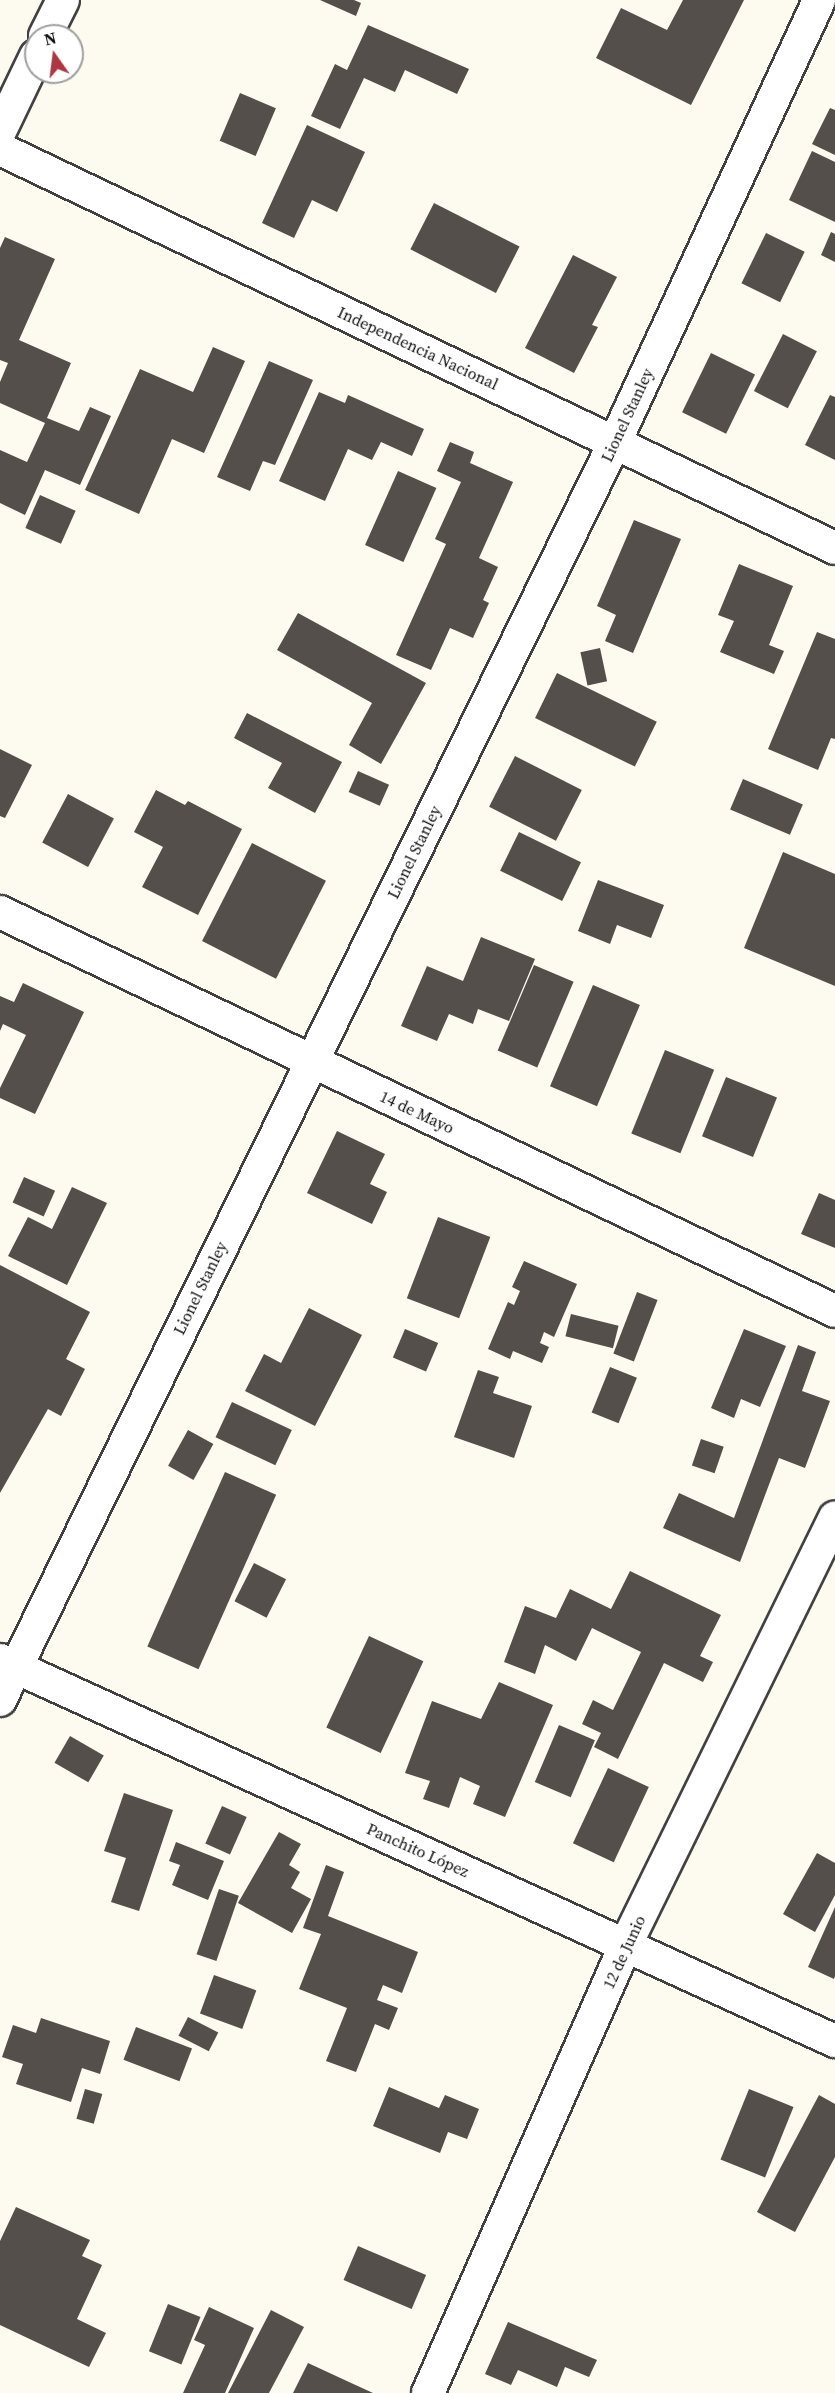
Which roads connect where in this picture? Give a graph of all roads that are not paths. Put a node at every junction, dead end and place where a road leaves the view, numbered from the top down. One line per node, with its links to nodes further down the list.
1 (63, 0): 3 (street)
2 (819, 0): 7 (street, Lionel Stanley)
3 (51, 24)
4 (24, 81): 5 (street)
5 (0, 131)
6 (0, 149): 7 (street, Independencia Nacional)
7 (615, 442): 8 (street, Independencia Nacional); 10 (street, Lionel Stanley)
8 (835, 548)
9 (0, 912): 10 (street, 14 de Mayo)
10 (311, 1061): 11 (street, 14 de Mayo); 13 (street, Lionel Stanley)
11 (835, 1311)
12 (835, 1517): 15 (street, 12 de Junio)
13 (8, 1663): 14 (street, Lionel Stanley); 15 (street, Panchito López)
14 (0, 1700)
15 (626, 1944): 16 (street, Panchito López); 17 (street, 12 de Junio)
16 (835, 2041)
17 (428, 2393)

